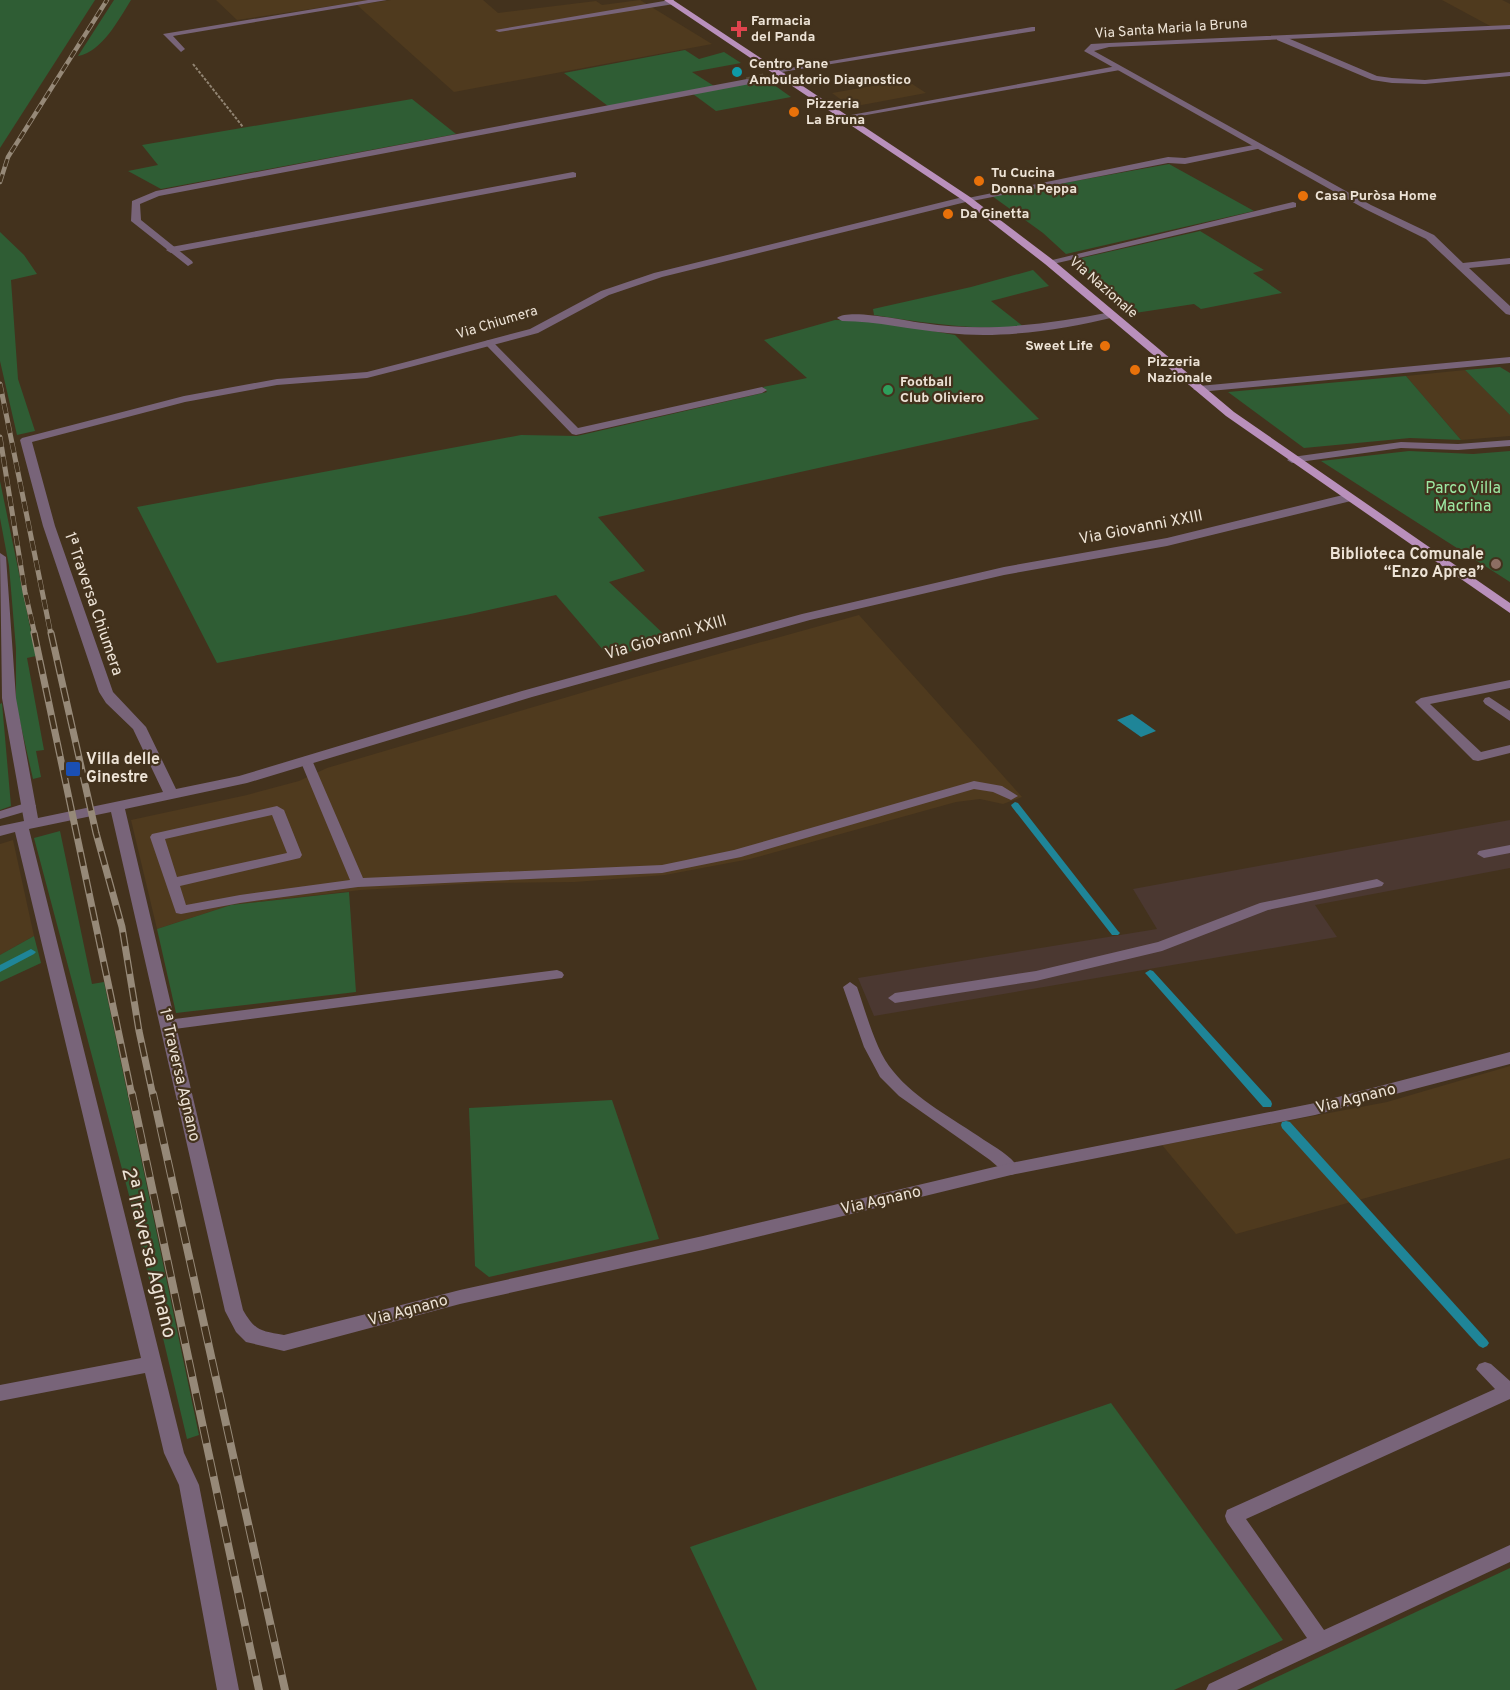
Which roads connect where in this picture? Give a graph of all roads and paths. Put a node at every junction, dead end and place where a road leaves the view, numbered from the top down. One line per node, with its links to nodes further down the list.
1 (383, 0): 7 (street)
2 (669, 1): 5 (lane); 10 (main road, Via Nazionale)
3 (1510, 27): 6 (street, Via Santa Maria la Bruna)
4 (1032, 29): 10 (lane)
5 (499, 30)
6 (1281, 38): 8 (street, Via Santa Maria la Bruna); 11 (lane)
7 (181, 49): 15 (path)
8 (1117, 68): 14 (lane); 16 (street, Via Santa Maria la Bruna)
9 (1084, 69): 14 (lane)
10 (779, 73): 12 (street); 14 (main road, Via Nazionale)
11 (1510, 74)
12 (764, 78)
13 (747, 82): 20 (street)
14 (840, 114): 18 (main road, Via Nazionale)
15 (243, 127)
16 (1259, 146): 18 (lane); 24 (street, Via Santa Maria la Bruna)
17 (573, 175): 20 (lane)
18 (967, 199): 22 (main road, Via Nazionale); 28 (street, Via Chiumera)
19 (1293, 205): 22 (lane)
20 (171, 250): 23 (street)
21 (1510, 261): 24 (street)
22 (1049, 262): 26 (main road, Via Nazionale)
23 (188, 263)
24 (1462, 266): 25 (street, Via Santa Maria la Bruna)
25 (1510, 312)
26 (1112, 315): 27 (street); 30 (main road, Via Nazionale)
27 (842, 318)
28 (489, 343): 31 (lane); 32 (street, Via Chiumera)
29 (1510, 360): 30 (street)
30 (1199, 389): 34 (main road, Via Nazionale)
31 (762, 390)
32 (26, 440): 43 (street, 1ª Traversa Chiumera)
33 (1510, 443): 34 (lane)
34 (1292, 460): 35 (main road, Via Nazionale)
35 (1347, 498): 37 (main road, Via Nazionale); 42 (street, Via Giovanni XXIII)
36 (0, 557): 45 (street, 2ª Traversa Agnano)
37 (1510, 609)
38 (1510, 684): 41 (lane)
39 (1489, 701): 40 (lane)
40 (1510, 717)
41 (1510, 749)
42 (306, 760): 43 (street, Via Giovanni XXIII); 53 (lane)
43 (172, 796): 46 (street, Via Giovanni XXIII)
44 (1011, 796): 53 (lane)
45 (29, 806): 47 (lane); 48 (street, 2ª Traversa Agnano)
46 (117, 808): 48 (street, Via Giovanni XXIII); 58 (street, 1ª Traversa Agnano)
47 (0, 815)
48 (27, 825): 49 (street, Via Giovanni XXIII); 62 (street, 2ª Traversa Agnano)
49 (0, 831)
50 (1510, 849): 51 (lane)
51 (1484, 854)
52 (172, 883): 52 (lane); 53 (lane)
53 (358, 883)
54 (1377, 883): 57 (lane)
55 (557, 975): 58 (lane)
56 (850, 987): 60 (lane)
57 (895, 998)
58 (167, 1025): 61 (street, 1ª Traversa Agnano)
59 (1510, 1058): 60 (street, Via Agnano)
60 (1011, 1169): 61 (street, Via Agnano)
61 (253, 1337)
62 (152, 1364): 65 (street); 68 (street, 2ª Traversa Agnano)
63 (1485, 1369): 64 (lane)
64 (1509, 1392): 67 (lane)
65 (0, 1393)
66 (1510, 1553): 67 (lane)
67 (1321, 1642): 69 (lane)
68 (228, 1690)
69 (1216, 1690)

